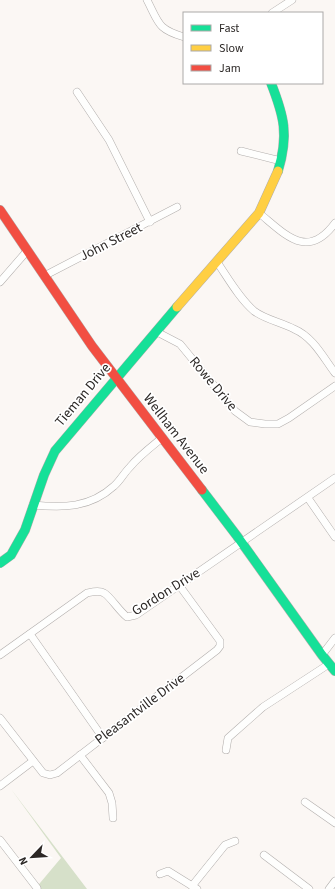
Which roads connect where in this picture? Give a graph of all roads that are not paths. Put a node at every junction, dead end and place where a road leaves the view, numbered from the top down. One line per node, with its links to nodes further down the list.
1 (147, 0): 4 (street)
2 (292, 0): 3 (street)
3 (274, 12)
4 (183, 37)
5 (271, 84): 8 (street, Tieman Drive)
6 (77, 92): 12 (street)
7 (241, 151): 8 (street)
8 (281, 161): 11 (street, Tieman Drive)
9 (177, 208): 12 (street, John Street)
10 (0, 210): 14 (street, Wellham Avenue)
11 (259, 213): 13 (street); 15 (street, Tieman Drive)
12 (150, 222): 16 (street, John Street)
13 (335, 223)
14 (27, 251): 16 (street, Wellham Avenue); 17 (street)
15 (217, 262): 18 (street, Tieman Drive); 19 (street)
16 (44, 276): 20 (street, Wellham Avenue)
17 (0, 282)
18 (157, 332): 20 (street, Tieman Drive); 21 (street, Rowe Drive)
19 (335, 373)
20 (116, 378): 22 (street, Wellham Avenue); 25 (street, Tieman Drive)
21 (335, 386)
22 (162, 438): 25 (street); 27 (street, Wellham Avenue)
23 (335, 478): 24 (street, Gordon Drive)
24 (308, 498): 26 (street); 27 (street, Gordon Drive)
25 (33, 505): 28 (street, Tieman Drive)
26 (335, 537)
27 (242, 543): 29 (street, Gordon Drive); 32 (street, Wellham Avenue)
28 (0, 563)
29 (179, 586): 30 (street, Gordon Drive); 36 (street, Pleasantville Drive)
30 (30, 634): 33 (street, Gordon Drive); 36 (street)
31 (335, 638): 32 (street)
32 (322, 655): 34 (street, Wellham Avenue)
33 (0, 656)
34 (332, 667): 37 (street)
35 (0, 718): 39 (street)
36 (103, 738): 38 (street, Pleasantville Drive)
37 (226, 750)
38 (80, 755): 39 (street, Pleasantville Drive); 42 (street)
39 (33, 761): 40 (street)
40 (0, 786)
41 (305, 802): 43 (street)
42 (113, 818)
43 (335, 823)
44 (0, 840): 49 (street)
45 (235, 841): 50 (street)
46 (264, 855): 51 (street)
47 (160, 874): 50 (street)
48 (335, 881): 52 (street)
49 (37, 888)
50 (194, 888)
51 (309, 889)
52 (329, 889)

